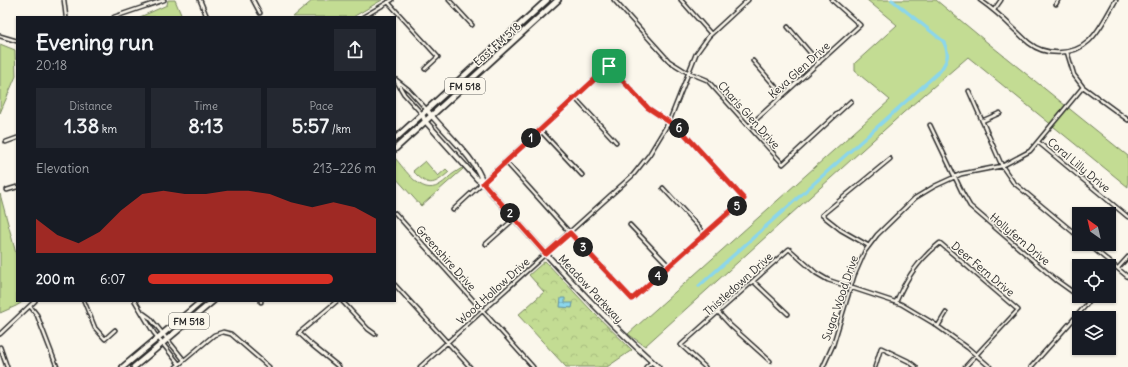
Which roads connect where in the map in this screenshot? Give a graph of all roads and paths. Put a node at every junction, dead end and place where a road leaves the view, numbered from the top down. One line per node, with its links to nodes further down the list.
1 (64, 0): 23 (street)
2 (147, 0): 20 (street)
3 (164, 0): 20 (street)
4 (200, 0): 25 (street)
5 (253, 0): 22 (street)
6 (392, 0): 18 (street)
7 (449, 0): 28 (street)
8 (547, 0): 27 (main road, East FM 518 / FM 518)
9 (558, 0): 29 (main road, East FM 518 / FM 518)
10 (614, 0): 38 (street, Charis Glen Drive)
11 (681, 0): 31 (street)
12 (747, 0): 31 (street, Wood Hollow Drive)
13 (832, 0): 36 (street, Keva Glen Drive)
14 (980, 0): 21 (street)
15 (1001, 0): 21 (street)
16 (1058, 0): 19 (street)
17 (1116, 0): 34 (street)
18 (388, 2): 26 (street); 37 (street)
19 (1056, 4)
20 (148, 6): 24 (street)
21 (994, 10): 34 (street)
22 (260, 13)
23 (66, 16)
24 (117, 16)
25 (207, 16)
26 (365, 16)
27 (522, 23): 29 (main road); 46 (main road, East FM 518 / FM 518)
28 (472, 26)
29 (527, 28): 49 (main road, East FM 518 / FM 518)
30 (788, 28): 36 (street)
31 (711, 34): 38 (street, Wood Hollow Drive)
32 (0, 36): 33 (street)
33 (16, 41)
34 (1067, 52): 41 (street)
35 (753, 61): 43 (street)
36 (819, 63): 43 (street, Keva Glen Drive)
37 (425, 69)
38 (689, 73): 53 (street, Wood Hollow Drive); 55 (street, Charis Glen Drive)
39 (396, 80): 46 (street)
40 (396, 81): 48 (street)
41 (1084, 87): 50 (street); 61 (street, Sugar Wood Drive)
42 (969, 90): 52 (street)
43 (783, 95): 55 (street, Keva Glen Drive)
44 (575, 98): 53 (street); 56 (street); 60 (street)
45 (851, 102): 55 (street, Charis Glen Drive)
46 (427, 110): 48 (main road, East FM 518 / FM 518); 49 (street, Meadow Parkway)
47 (1000, 113): 52 (street)
48 (422, 114): 51 (street, Meadow Parkway); 58 (main road, East FM 518 / FM 518)
49 (432, 116): 51 (main road, East FM 518 / FM 518); 68 (street, Meadow Parkway)
50 (1128, 120)
51 (425, 121): 62 (main road, East FM 518 / FM 518); 68 (street, Meadow Parkway)
52 (982, 121): 65 (street)
53 (669, 122): 78 (street, Wood Hollow Drive); 79 (street)
54 (930, 125): 67 (street, Hollyfern Drive)
55 (749, 126)
56 (540, 130): 64 (street); 66 (street)
57 (16, 138): 59 (street)
58 (396, 138)
59 (6, 142)
60 (616, 142)
61 (1038, 142): 65 (street, Sugar Wood Drive); 74 (street, Coral Lilly Drive)
62 (396, 148)
63 (890, 159): 81 (street)
64 (506, 162): 68 (street); 78 (street)
65 (1002, 166): 67 (street, Sugar Wood Drive); 77 (street)
66 (582, 175)
67 (955, 177): 81 (street, Sugar Wood Drive); 138 (street, Hollyfern Drive)
68 (483, 183): 72 (street); 75 (street, Meadow Parkway)
69 (16, 187): 71 (street)
70 (663, 188): 79 (street)
71 (8, 190)
72 (454, 210)
73 (396, 214): 100 (street, Greenshire Drive)
74 (1128, 217)
75 (514, 218): 80 (street); 83 (street, Meadow Parkway)
76 (630, 225): 85 (street)
77 (1072, 231)
78 (570, 233): 83 (street, Wood Hollow Drive); 85 (street)
79 (705, 234): 85 (street)
80 (486, 244)
81 (869, 246): 90 (street, Sugar Wood Drive)
82 (1097, 251): 86 (street)
83 (546, 254): 100 (street, Wood Hollow Drive); 117 (street, Meadow Parkway)
84 (1128, 257): 86 (street)
85 (669, 266)
86 (1118, 268): 87 (street)
87 (1128, 277)
88 (753, 282): 90 (street, Thistledown Drive); 101 (street, Thistledown Drive); 104 (street)
89 (396, 286): 112 (street)
90 (851, 287): 98 (street); 133 (street, Sugar Wood Drive)
91 (34, 302): 99 (street)
92 (84, 302): 106 (street)
93 (136, 302): 102 (street)
94 (201, 302): 108 (main road, FM 518)
95 (212, 302): 111 (main road, FM 518)
96 (336, 302): 126 (street)
97 (343, 302): 109 (street)
98 (896, 302): 105 (street); 115 (street, Deer Fern Drive)
99 (30, 306): 107 (street); 121 (street)
100 (483, 311): 112 (street, Wood Hollow Drive); 129 (street, Greenshire Drive)
101 (718, 312): 118 (street); 132 (street, Thistledown Drive)
102 (143, 313): 108 (street); 110 (street)
103 (946, 313): 105 (street)
104 (788, 314)
105 (938, 326): 115 (street)
106 (115, 330)
107 (0, 334)
108 (163, 334): 110 (main road, FM 518); 111 (street)
109 (374, 334)
110 (158, 338): 113 (street); 122 (main road, FM 518)
111 (167, 339): 113 (main road, FM 518); 116 (street)
112 (448, 342): 127 (street, Wood Hollow Drive); 128 (street)
113 (162, 344): 119 (street); 123 (main road, FM 518)
114 (0, 347): 120 (street)
115 (976, 355): 136 (street); 137 (street)
116 (184, 360): 119 (street); 125 (street)
117 (652, 361): 130 (street); 131 (street, Meadow Parkway)
118 (770, 361)
119 (179, 364): 124 (street)
120 (7, 367)
121 (57, 367)
122 (123, 367)
123 (134, 367)
124 (176, 367)
125 (269, 367)
126 (339, 367)
127 (420, 367)
128 (470, 367)
129 (533, 367)
130 (646, 367)
131 (658, 367)
132 (705, 367)
133 (823, 367)
134 (875, 367): 135 (street)
135 (916, 367)
136 (965, 367)
137 (990, 367)
138 (1030, 367)

